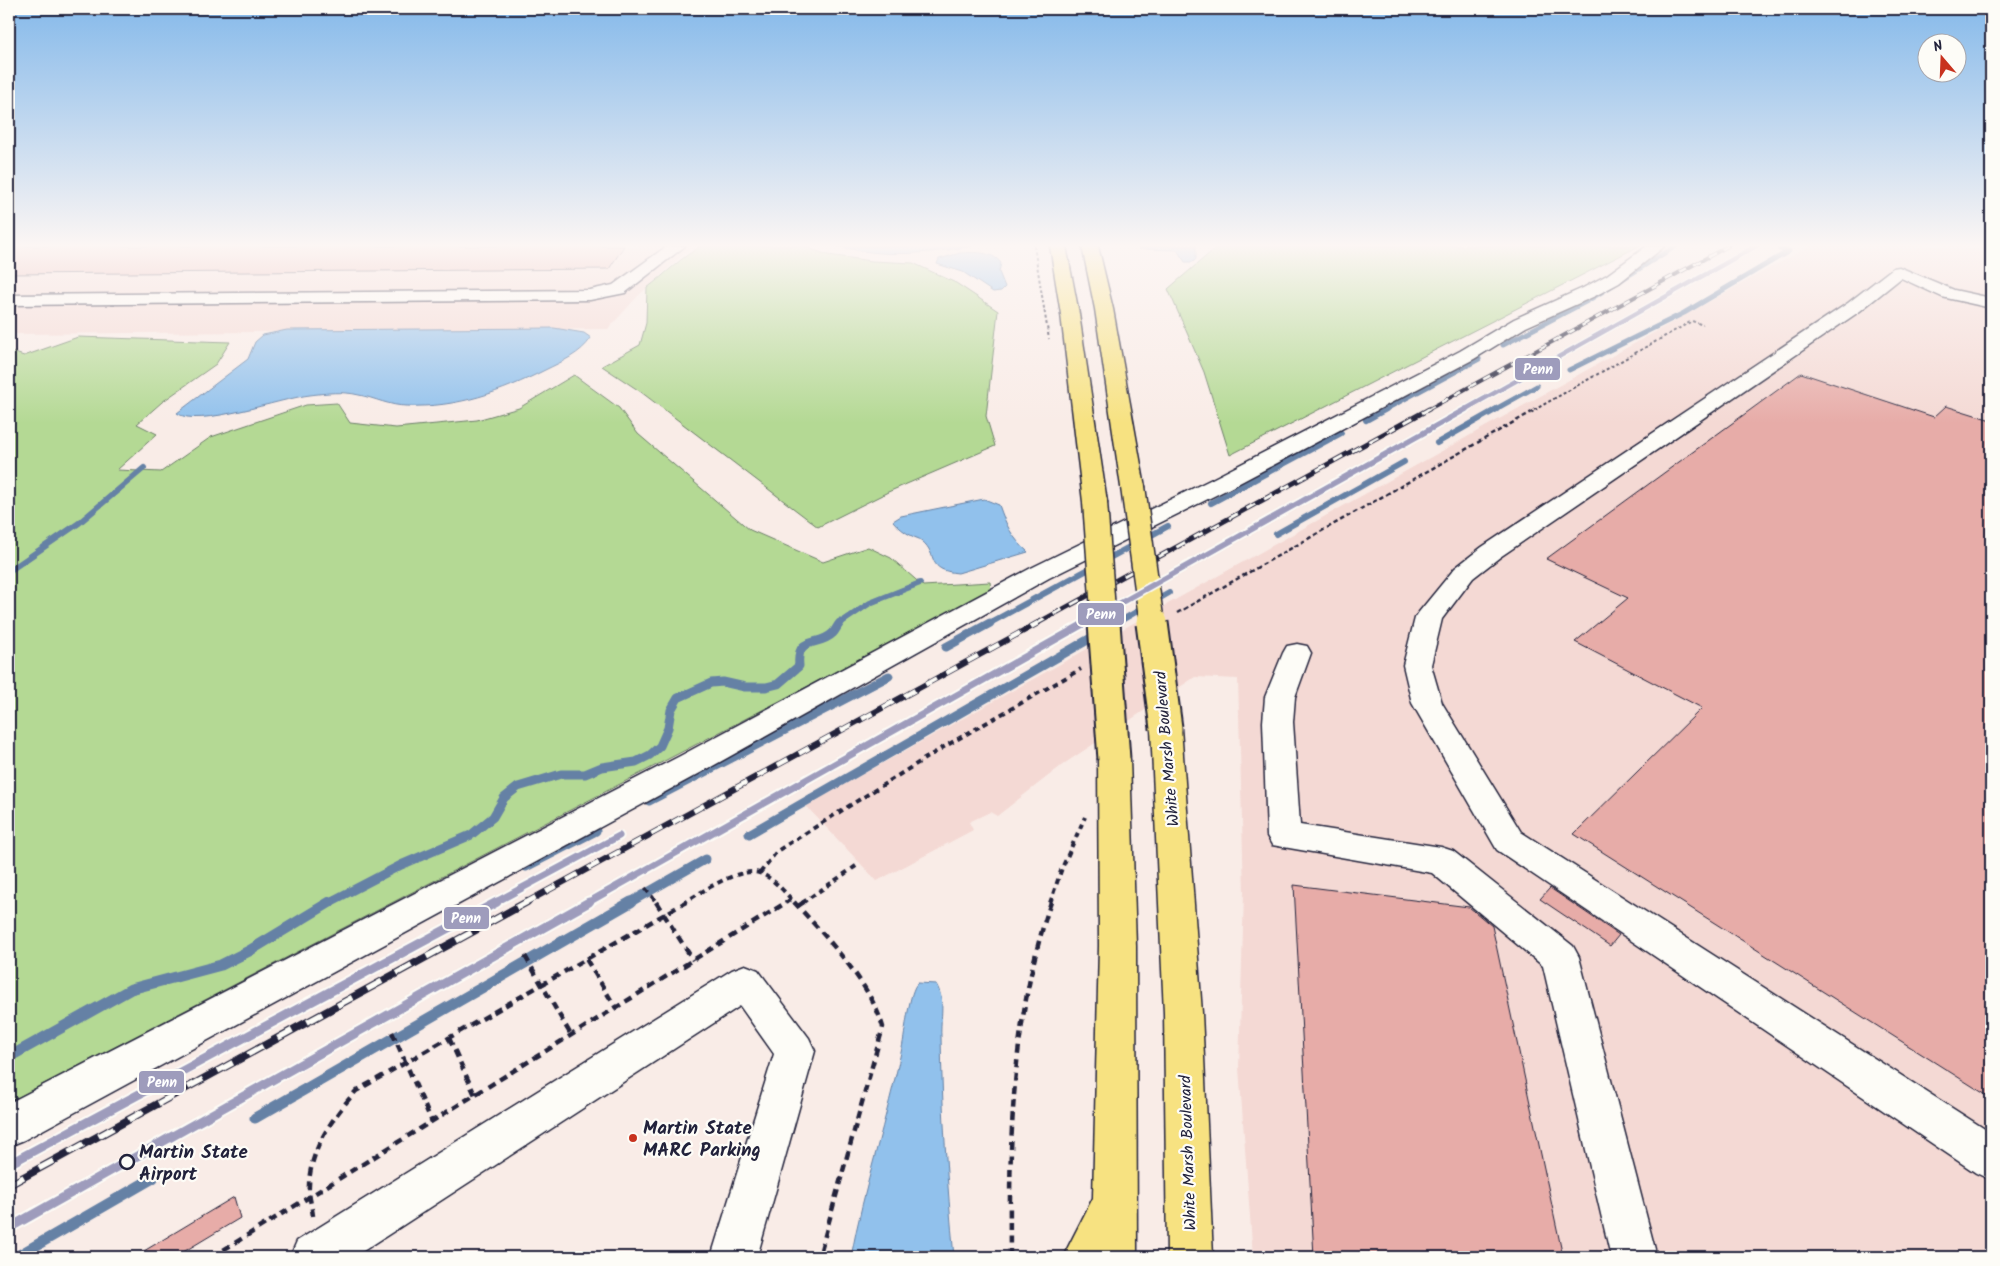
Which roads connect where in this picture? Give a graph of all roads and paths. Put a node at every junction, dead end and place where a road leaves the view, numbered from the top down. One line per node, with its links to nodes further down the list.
1 (1068, 305): 26 (main road, bridge)
2 (1103, 305): 33 (main road, White Marsh Boulevard, bridge)
3 (1560, 305): 24 (lane)
4 (1856, 305): 25 (lane)
5 (1703, 325): 6 (path)
6 (1176, 614)
7 (1297, 653): 34 (lane)
8 (1089, 664): 11 (path)
9 (1088, 812): 30 (path)
10 (859, 864): 14 (path)
11 (760, 873)
12 (645, 888): 17 (path)
13 (792, 899): 17 (path)
14 (798, 906)
15 (525, 956): 20 (path)
16 (586, 959): 18 (path)
17 (693, 960): 18 (path)
18 (616, 1008): 20 (path)
19 (392, 1032): 23 (path)
20 (571, 1035): 22 (path)
21 (449, 1038): 22 (path)
22 (475, 1095): 23 (path)
23 (432, 1122): 27 (path)
24 (9, 1125)
25 (1991, 1158)
26 (1115, 1202): 31 (main road); 32 (main road)
27 (212, 1257)
28 (313, 1257): 29 (lane)
29 (734, 1257)
30 (1010, 1257)
31 (1086, 1257)
32 (1114, 1257)
33 (1190, 1257)
34 (1634, 1257)

